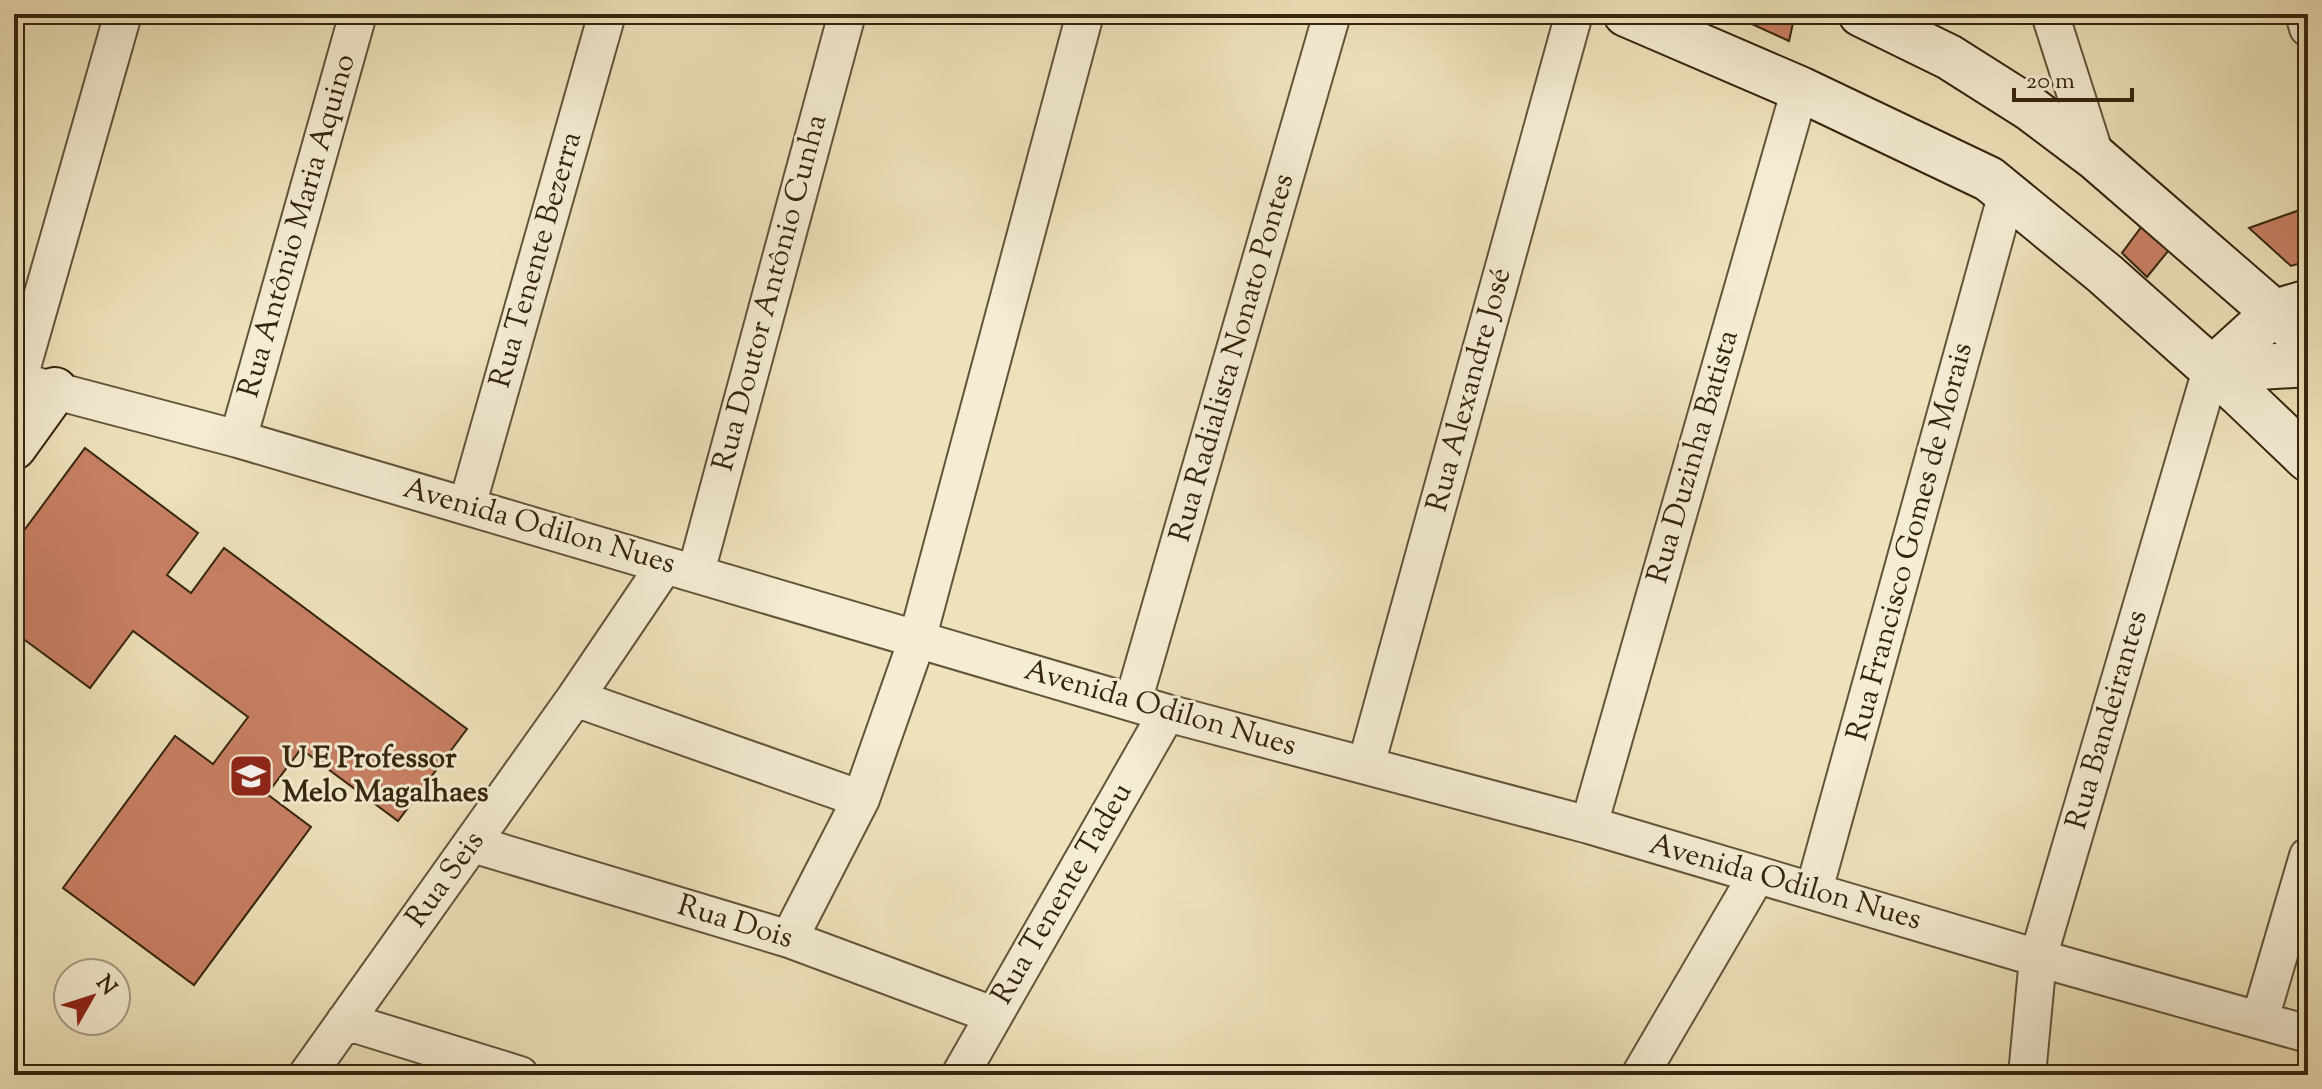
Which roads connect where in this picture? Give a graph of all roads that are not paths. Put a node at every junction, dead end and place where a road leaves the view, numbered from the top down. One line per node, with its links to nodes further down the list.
1 (123, 14): 20 (street)
2 (358, 14): 21 (street, Rua Antônio Maria Aquino)
3 (607, 14): 24 (street, Rua Tenente Bezerra)
4 (847, 14): 25 (street, Rua Doutor Antônio Cunha)
5 (1085, 14): 26 (street)
6 (1332, 14): 28 (street, Rua Radialista Nonato Pontes)
7 (1574, 14): 29 (street, Rua Alexandre José)
8 (1626, 14): 13 (street)
9 (1861, 14): 14 (street)
10 (2050, 14): 14 (street)
11 (2304, 14): 12 (street)
12 (2308, 28)
13 (1800, 89): 15 (street); 31 (street, Rua Duzinha Batista)
14 (2096, 158): 16 (street)
15 (2007, 193): 19 (street); 35 (street, Rua Francisco Gomes de Morais)
16 (2291, 307): 17 (street); 19 (street)
17 (2308, 342)
18 (2308, 364): 19 (street)
19 (2211, 370): 23 (street); 37 (street, Rua Bandeirantes)
20 (29, 384): 21 (street, Avenida Odilon Nues); 22 (street)
21 (238, 439): 24 (street, Avenida Odilon Nues)
22 (14, 447)
23 (2308, 459)
24 (467, 506): 25 (street, Avenida Odilon Nues)
25 (680, 569): 26 (street, Avenida Odilon Nues); 27 (street, Rua Seis)
26 (917, 640): 28 (street, Avenida Odilon Nues); 30 (street)
27 (575, 698): 30 (street); 32 (street, Rua Seis)
28 (1150, 708): 29 (street, Avenida Odilon Nues); 38 (street, Rua Tenente Tadeu)
29 (1366, 765): 31 (street, Avenida Odilon Nues)
30 (861, 799): 36 (street)
31 (1589, 825): 34 (street, Avenida Odilon Nues)
32 (473, 844): 36 (street, Rua Dois); 40 (street, Rua Seis)
33 (2308, 856): 39 (street)
34 (1757, 875): 35 (street, Avenida Odilon Nues); 45 (street)
35 (1814, 890): 37 (street, Avenida Odilon Nues)
36 (789, 939): 38 (street, Rua Dois)
37 (2038, 958): 39 (street, Avenida Odilon Nues); 46 (street, Rua Bandeirantes)
38 (993, 1015): 44 (street, Rua Tenente Tadeu)
39 (2260, 1019): 41 (street, Avenida Odilon Nues)
40 (345, 1021): 42 (street, Rua Seis); 43 (street)
41 (2308, 1034)
42 (307, 1075)
43 (520, 1075)
44 (960, 1075)
45 (1640, 1075)
46 (2027, 1075)

